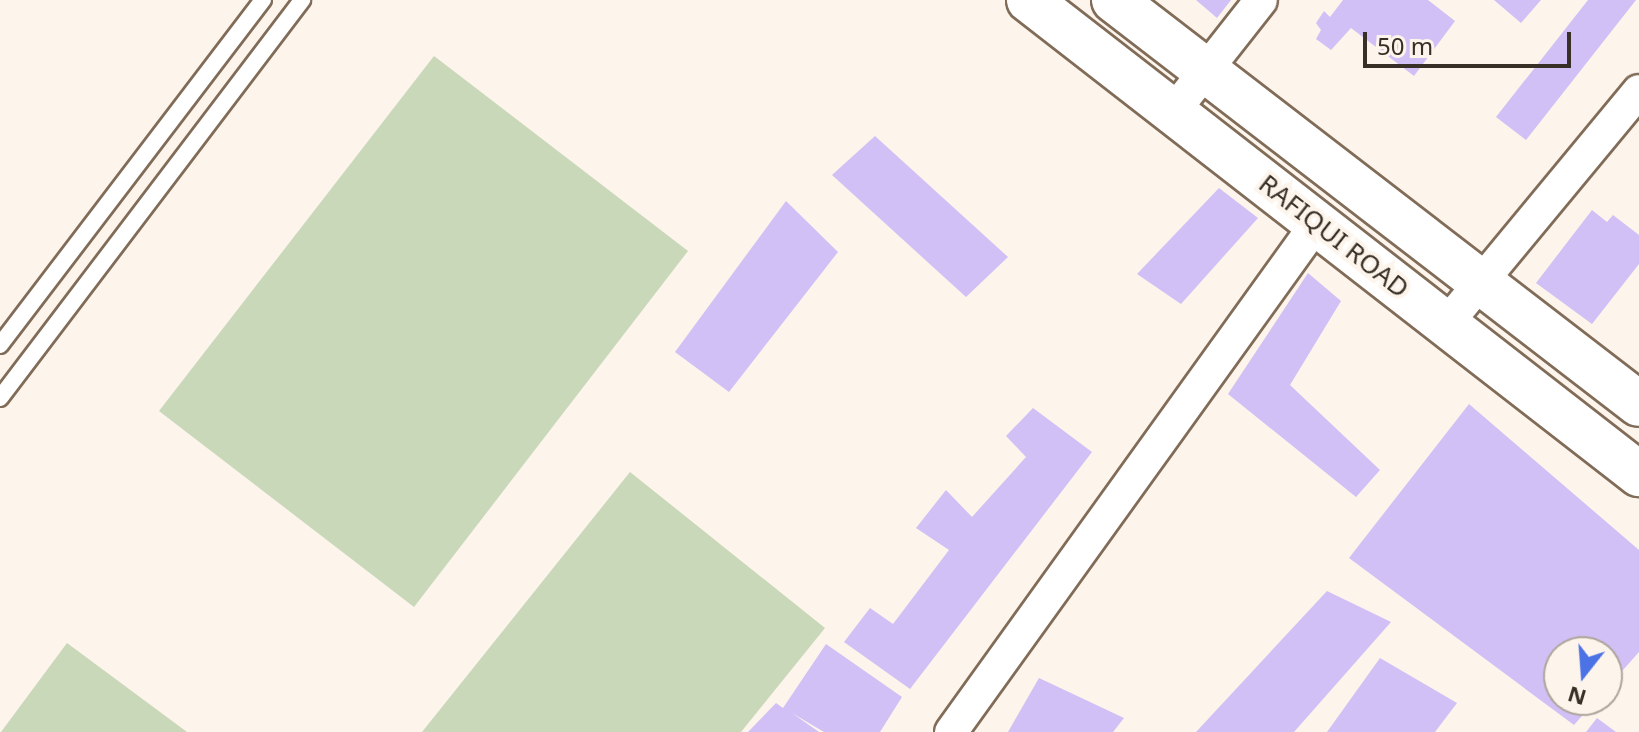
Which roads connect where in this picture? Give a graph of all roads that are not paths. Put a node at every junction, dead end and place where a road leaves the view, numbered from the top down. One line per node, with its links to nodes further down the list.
1 (263, 0): 12 (lane)
2 (302, 0): 13 (lane)
3 (1029, 0): 8 (street, RAFIQUI ROAD)
4 (1114, 0): 6 (street, RAFIQUI ROAD)
5 (1261, 0): 6 (street)
6 (1205, 71): 8 (street); 10 (street, RAFIQUI ROAD)
7 (1639, 91): 10 (street)
8 (1173, 112): 9 (street, RAFIQUI ROAD)
9 (1317, 223): 11 (street, RAFIQUI ROAD); 16 (street)
10 (1479, 284): 11 (street); 14 (street, RAFIQUI ROAD)
11 (1447, 323): 15 (street, RAFIQUI ROAD)
12 (0, 345)
13 (0, 398)
14 (1639, 404)
15 (1639, 474)
16 (951, 732)

